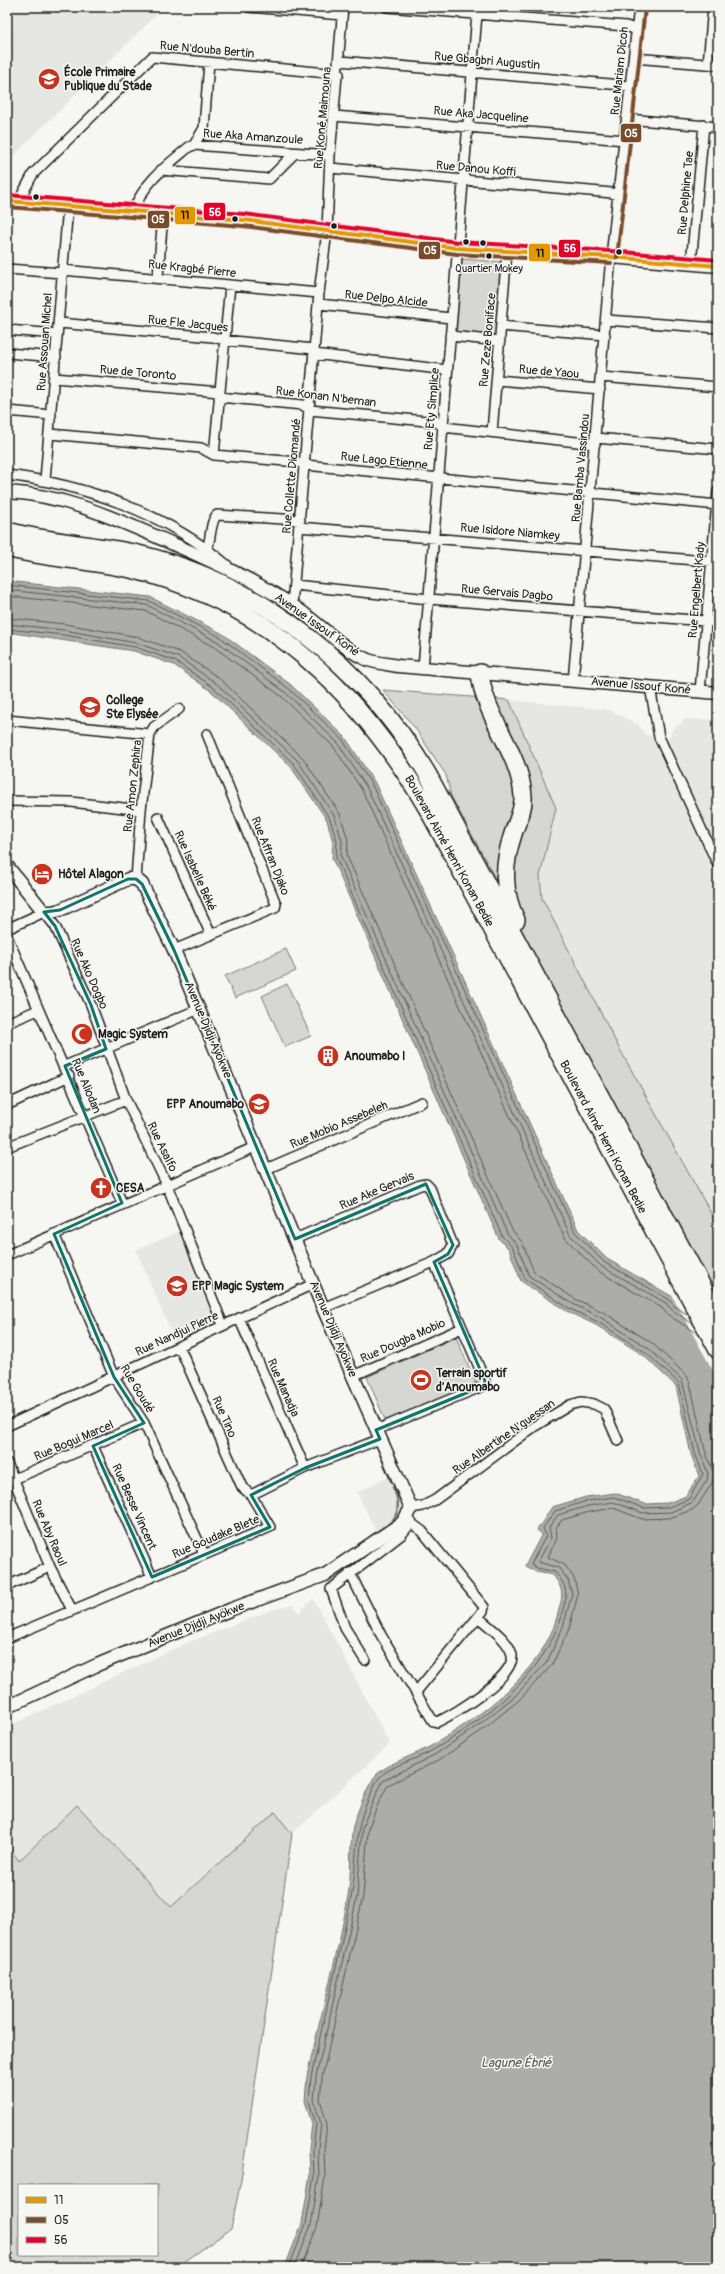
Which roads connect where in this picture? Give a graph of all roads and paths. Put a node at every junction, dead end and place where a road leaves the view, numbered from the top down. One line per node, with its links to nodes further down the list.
1 (248, 7): 6 (street)
2 (387, 7): 7 (street)
3 (515, 7): 8 (street)
4 (639, 7): 9 (street, Rue Mariam Dicoh)
5 (713, 7): 13 (street)
6 (343, 11): 11 (street, Rue Koné Maimouna)
7 (478, 14): 8 (street); 15 (street, Rue Ety Simplice)
8 (515, 17): 9 (street)
9 (637, 30): 10 (street, Rue Mariam Dicoh)
10 (634, 58): 13 (street); 17 (street, Rue Mariam Dicoh)
11 (340, 61): 15 (street, Rue Gbagbri Augustin); 16 (street, Rue Koné Maimouna)
12 (209, 62): 16 (street, Rue N'douba Bertin); 24 (street); 31 (street, Rue N'douba Bertin)
13 (708, 64): 14 (street)
14 (718, 65)
15 (472, 72): 17 (street, Rue Gbagbri Augustin); 21 (street, Rue Ety Simplice)
16 (339, 74): 18 (street, Rue Koné Maimouna)
17 (631, 89): 19 (street, Rue Mariam Dicoh)
18 (334, 116): 21 (street, Rue Aka Jacqueline); 26 (street, Rue Koné Maimouna)
19 (628, 119): 20 (street); 23 (street, Rue Mariam Dicoh)
20 (704, 125): 22 (street); 39 (street, Rue Delphine Tae)
21 (468, 126): 23 (street, Rue Aka Jacqueline); 29 (street, Rue Ety Simplice)
22 (718, 126)
23 (625, 140): 30 (street, Rue Mariam Dicoh)
24 (194, 145): 25 (street, Rue Aka Amanzoule); 28 (street, Rue Aka Amanzoule)
25 (295, 153): 26 (street, Rue Aka Amanzoule); 28 (street)
26 (330, 155): 27 (street, Rue Koné Maimouna)
27 (330, 168): 29 (street, Rue Danou Koffi); 35 (street, Rue Koné Maimouna)
28 (161, 170): 33 (street, Rue Aka Amanzoule)
29 (462, 180): 30 (street, Rue Danou Koffi); 36 (street, Rue Ety Simplice)
30 (619, 196): 38 (street, Rue Mariam Dicoh)
31 (12, 201): 32 (street)
32 (68, 206): 33 (street); 42 (street, Rue Assouan Michel)
33 (132, 212): 34 (street)
34 (163, 214): 35 (street); 43 (street)
35 (327, 231): 36 (street); 45 (street, Rue Collette Diomandé)
36 (457, 248): 37 (street); 47 (street, Rue Ety Simplice)
37 (507, 251): 38 (street); 50 (street, Rue Zeze Boniface)
38 (611, 257): 39 (street); 48 (street, Rue Bamba Vassindou)
39 (691, 264): 40 (street)
40 (718, 266)
41 (7, 269): 42 (street, Rue Kragbé Pierre)
42 (62, 271): 43 (street, Rue Kragbé Pierre); 49 (street, Rue Assouan Michel)
43 (158, 277): 44 (street, Rue Kragbé Pierre)
44 (230, 285): 45 (street, Rue Kragbé Pierre); 56 (street)
45 (319, 292): 46 (street, Rue Collette Diomandé)
46 (319, 304): 47 (street, Rue Delpo Alcide); 58 (street, Rue Collette Diomandé)
47 (452, 318): 55 (street, Rue Ety Simplice)
48 (606, 320): 51 (street); 54 (street, Rue Bamba Vassindou)
49 (59, 323): 53 (street, Rue Assouan Michel); 56 (street, Rue Fle Jacques)
50 (501, 326): 54 (street); 57 (street, Rue Zeze Boniface)
51 (718, 328)
52 (7, 330): 53 (street)
53 (57, 334): 60 (street, Rue Assouan Michel)
54 (605, 335): 62 (street, Rue Bamba Vassindou)
55 (450, 336): 57 (street); 61 (street, Rue Ety Simplice)
56 (224, 340): 58 (street, Rue Fle Jacques); 67 (street)
57 (500, 341): 64 (street, Rue Zeze Boniface)
58 (314, 352): 61 (street, Rue Fle Jacques); 68 (street, Rue Collette Diomandé)
59 (7, 353): 60 (street)
60 (56, 357): 63 (street, Rue Assouan Michel)
61 (447, 370): 71 (street, Rue Ety Simplice)
62 (601, 377): 65 (street); 66 (street, Rue Bamba Vassindou)
63 (54, 378): 67 (street, Rue de Toronto); 70 (street, Rue Assouan Michel)
64 (497, 380): 66 (street, Rue de Yaou); 72 (street, Rue Zeze Boniface)
65 (718, 387)
66 (600, 389): 74 (street, Rue Bamba Vassindou)
67 (220, 395): 68 (street, Rue Konan N'beman); 76 (street)
68 (310, 410): 71 (street, Rue Konan N'beman); 77 (street, Rue Collette Diomandé)
69 (7, 411): 70 (street)
70 (51, 415): 73 (street, Rue Assouan Michel)
71 (443, 427): 72 (street, Rue Konan N'beman); 79 (street, Rue Ety Simplice)
72 (492, 432): 74 (street, Rue Konan N'beman)
73 (50, 434): 76 (street, Rue Lago Etienne); 80 (street, Rue Assouan Michel)
74 (595, 441): 75 (street, Rue Konan N'beman); 83 (street, Rue Bamba Vassindou)
75 (718, 448)
76 (214, 455): 77 (street, Rue Lago Etienne)
77 (305, 465): 79 (street, Rue Lago Etienne); 85 (street, Rue Collette Diomandé)
78 (7, 475): 80 (street)
79 (438, 478): 83 (street, Rue Lago Etienne); 87 (street, Rue Ety Simplice)
80 (45, 480): 89 (street)
81 (718, 491): 84 (street, Rue Engelbert Kady)
82 (7, 492): 92 (street, Avenue Issouf Koné)
83 (591, 492): 84 (street, Rue Lago Etienne); 90 (street, Rue Bamba Vassindou)
84 (717, 504): 91 (street, Rue Engelbert Kady)
85 (300, 524): 87 (street, Rue Isidore Niamkey); 89 (street, Rue Isidore Niamkey); 93 (street, Rue Collette Diomandé)
86 (7, 531): 120 (highway, Boulevard Aimé Henri Konan Bedie)
87 (434, 538): 90 (street, Rue Isidore Niamkey); 94 (street, Rue Ety Simplice)
88 (7, 548): 138 (highway, Boulevard Aimé Henri Konan Bedie)
89 (207, 549): 92 (street)
90 (585, 551): 91 (street, Rue Isidore Niamkey); 96 (street, Rue Bamba Vassindou)
91 (715, 562): 97 (street, Rue Engelbert Kady)
92 (231, 569): 95 (street, Avenue Issouf Koné)
93 (294, 585): 94 (street, Rue Gervais Dagbo); 95 (street, Rue Collette Diomandé)
94 (429, 598): 96 (street, Rue Gervais Dagbo); 99 (street, Rue Ety Simplice)
95 (292, 605): 99 (street, Avenue Issouf Koné)
96 (580, 611): 97 (street, Rue Gervais Dagbo); 101 (street, Rue Bamba Vassindou)
97 (706, 621): 98 (street, Rue Gervais Dagbo); 103 (street, Rue Engelbert Kady)
98 (718, 622)
99 (423, 668): 100 (street, Avenue Issouf Koné)
100 (480, 673): 101 (street, Avenue Issouf Koné); 120 (highway)
101 (574, 681): 102 (street, Avenue Issouf Koné)
102 (650, 687): 103 (street, Avenue Issouf Koné); 112 (street)
103 (700, 692): 104 (street, Avenue Issouf Koné)
104 (718, 693)
105 (179, 709): 107 (street, Rue Amon Zephira)
106 (7, 720): 107 (street)
107 (150, 734): 110 (street, Rue Amon Zephira)
108 (207, 734): 117 (street, Rue Affran Djako)
109 (7, 801): 110 (street)
110 (141, 810): 114 (street, Rue Amon Zephira)
111 (158, 817): 117 (street, Rue Isabelle Béké)
112 (718, 865)
113 (7, 866): 115 (street)
114 (136, 878): 115 (street); 119 (street, Avenue Djidji Ayökwe)
115 (44, 912): 116 (street); 124 (street, Rue Ako Dogbo)
116 (7, 929)
117 (211, 935): 119 (street, Rue Affran Djako)
118 (7, 936): 122 (street, Rue Aliodan)
119 (174, 950): 121 (street, Avenue Djidji Ayökwe)
120 (552, 1008): 138 (highway, Boulevard Aimé Henri Konan Bedie)
121 (199, 1009): 124 (street); 132 (street, Avenue Djidji Ayökwe)
122 (38, 1010): 123 (street); 125 (street, Rue Aliodan)
123 (7, 1023)
124 (106, 1049): 125 (street); 127 (street, Rue Ako Dogbo)
125 (65, 1066): 126 (street, Rue Aliodan)
126 (69, 1076): 129 (street); 130 (street, Rue Aliodan)
127 (126, 1100): 130 (street); 134 (street, Rue Asalfo)
128 (422, 1102): 133 (street, Rue Mobio Assebeleh)
129 (7, 1105)
130 (86, 1116): 131 (street); 135 (street, Rue Aliodan)
131 (7, 1146)
132 (257, 1146): 133 (street, Avenue Djidji Ayökwe); 134 (street)
133 (266, 1169): 137 (street, Avenue Djidji Ayökwe)
134 (167, 1185): 135 (street); 145 (street, Rue Asalfo)
135 (122, 1203): 136 (street)
136 (54, 1234): 139 (street); 150 (street, Rue Goudé)
137 (295, 1239): 140 (street, Rue Ake Gervais); 141 (street, Avenue Djidji Ayökwe)
138 (671, 1247): 143 (highway, Boulevard Aimé Henri Konan Bedie); 148 (highway, Boulevard Aimé Henri Konan Bedie)
139 (7, 1255)
140 (434, 1262): 142 (street, Rue Ake Gervais); 146 (street)
141 (313, 1284): 142 (street, Avenue Djidji Ayökwe); 144 (street, Rue Nandjui Pierre)
142 (323, 1308): 149 (street, Avenue Djidji Ayökwe)
143 (718, 1316)
144 (239, 1318): 145 (street, Rue Nandjui Pierre); 157 (street, Rue Manadja)
145 (223, 1325): 147 (street, Rue Nandjui Pierre)
146 (462, 1328): 149 (street, Rue Dougba Mobio); 153 (street)
147 (179, 1346): 150 (street, Rue Nandjui Pierre); 159 (street, Rue Tino)
148 (718, 1350)
149 (353, 1376): 153 (street, Avenue Djidji Ayökwe)
150 (114, 1377): 151 (street, Rue Goudé); 152 (street, Rue Nandjui Pierre)
151 (144, 1423): 155 (street, Rue Bogui Marcel); 161 (street, Rue Goudé)
152 (7, 1426)
153 (378, 1434): 157 (street); 160 (street, Avenue Djidji Ayökwe)
154 (618, 1441): 160 (street, Rue Albertine N'guessan)
155 (94, 1446): 158 (street, Rue Bogui Marcel); 164 (street, Rue Besse Vincent)
156 (7, 1463): 158 (street, Rue Aby Raoul)
157 (305, 1468): 159 (street)
158 (14, 1480): 162 (street, Rue Aby Raoul)
159 (251, 1494): 161 (street, Rue Goudake Blete)
160 (410, 1516): 163 (street); 167 (street); 171 (street, Avenue Djidji Ayökwe)
161 (204, 1554): 164 (street, Rue Goudake Blete)
162 (50, 1567): 165 (street); 166 (street, Rue Aby Raoul)
163 (350, 1573): 169 (street); 170 (street)
164 (152, 1577): 166 (street, Rue Goudake Blete)
165 (7, 1586)
166 (72, 1610): 168 (street, Rue Goudake Blete)
167 (478, 1617): 170 (street); 170 (street)
168 (7, 1638)
169 (365, 1660)
170 (416, 1692)
171 (7, 1707)

